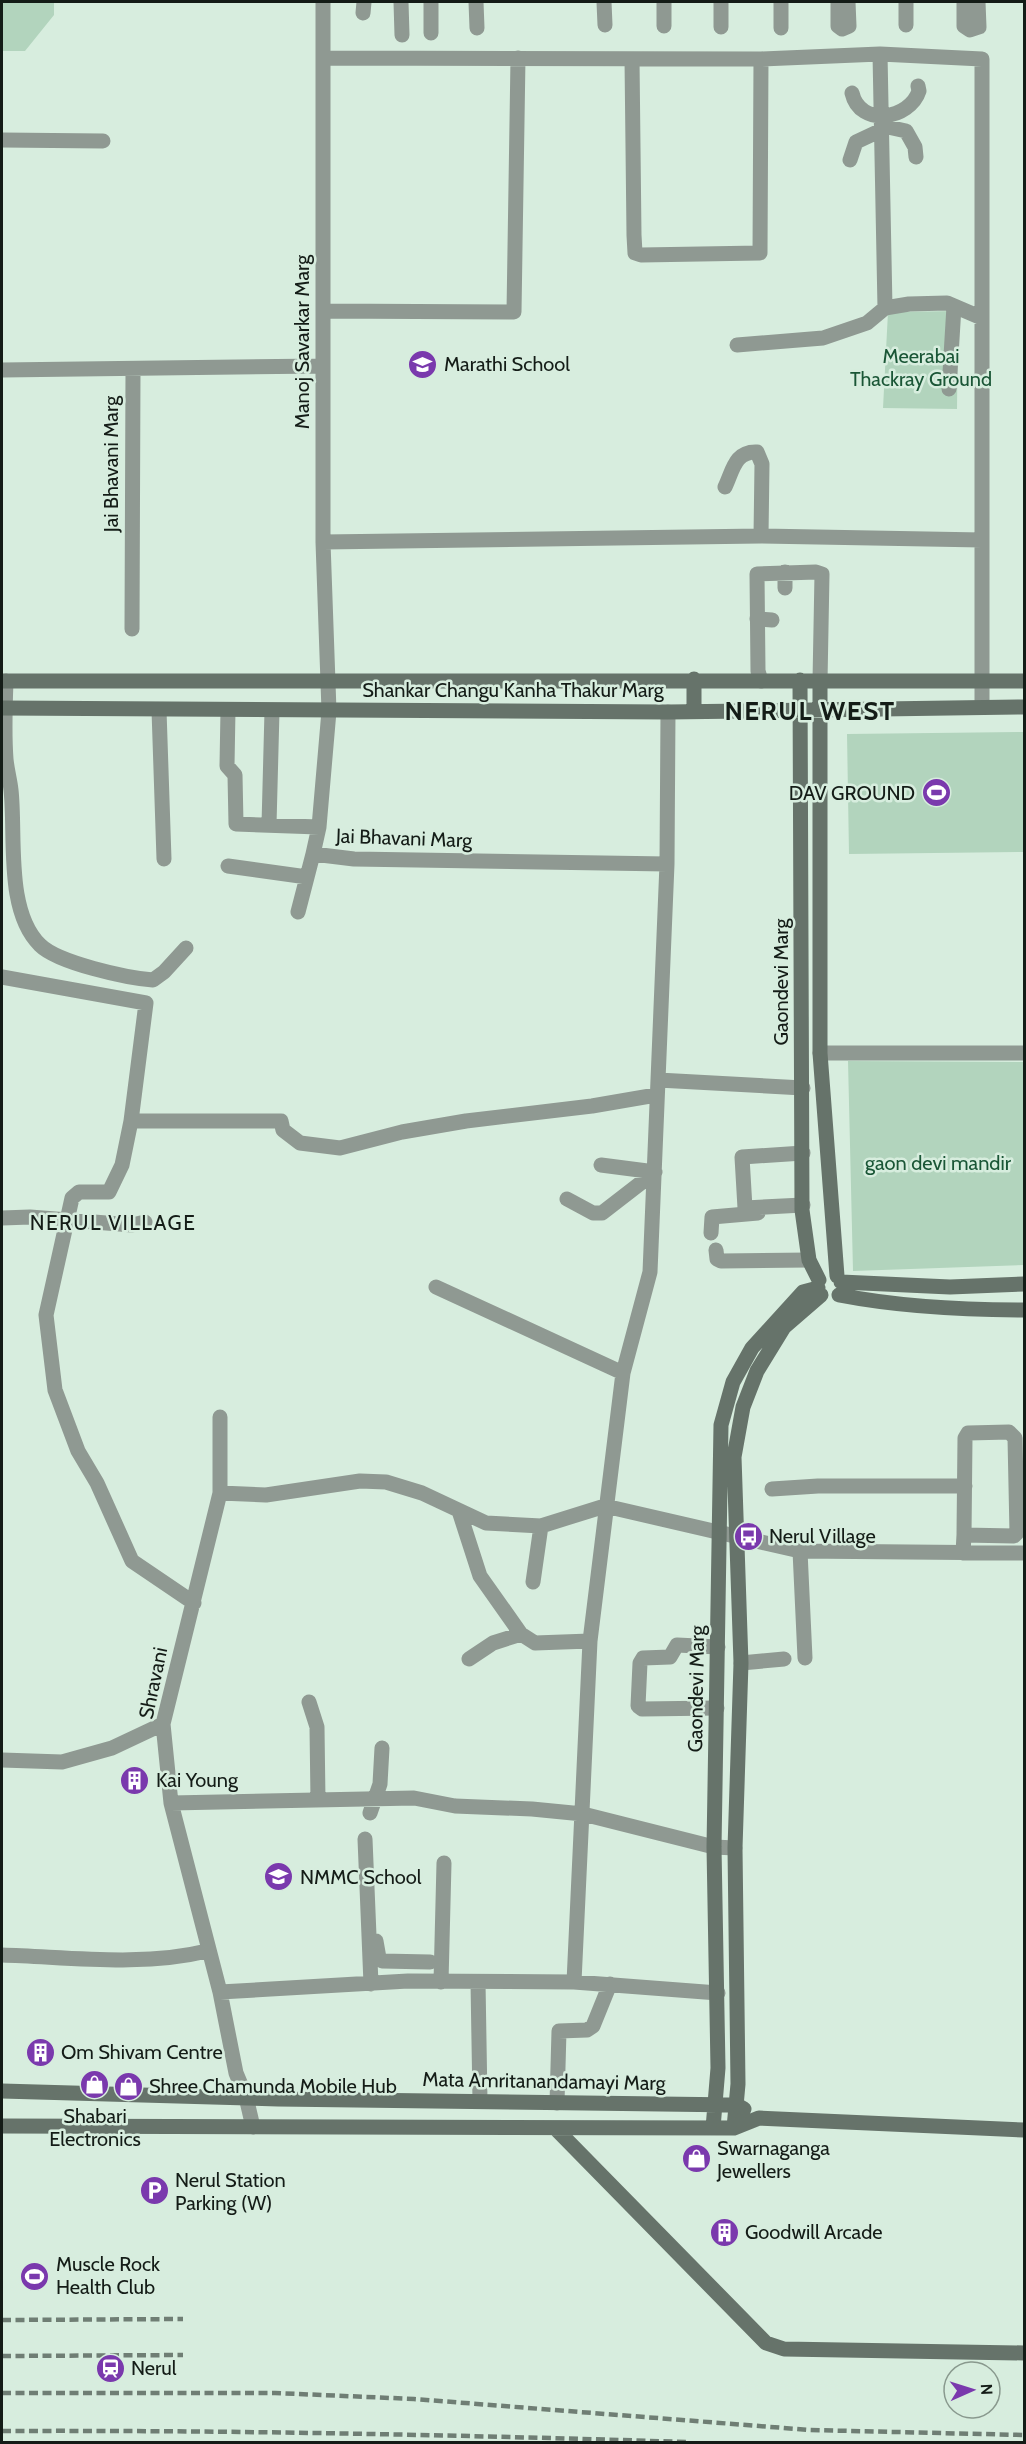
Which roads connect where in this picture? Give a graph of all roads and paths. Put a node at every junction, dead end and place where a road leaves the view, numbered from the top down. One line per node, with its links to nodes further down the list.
1 (323, 2): 23 (street, Manoj Savarkar Marg)
2 (401, 2): 21 (street)
3 (431, 2): 20 (street)
4 (476, 2): 18 (street)
5 (604, 2): 14 (street)
6 (664, 2): 15 (street)
7 (721, 2): 17 (street)
8 (781, 2): 19 (street)
9 (838, 2): 10 (street)
10 (848, 2)
11 (906, 2): 16 (street)
12 (964, 2): 13 (street)
13 (978, 2)
14 (604, 25)
15 (664, 26)
16 (906, 26)
17 (721, 27)
18 (477, 28)
19 (781, 28)
20 (431, 33)
21 (402, 35)
22 (880, 54): 26 (street); 29 (street); 37 (street)
23 (323, 58): 24 (street); 36 (street, Manoj Savarkar Marg)
24 (518, 58): 25 (street); 36 (street)
25 (632, 59): 26 (street); 26 (street)
26 (761, 59)
27 (918, 86): 29 (street)
28 (852, 93): 29 (street)
29 (881, 122): 32 (street); 33 (street); 35 (street)
30 (2, 140): 31 (street)
31 (103, 141)
32 (915, 157)
33 (850, 160)
34 (954, 306): 35 (street); 37 (street); 42 (street)
35 (885, 308): 38 (street)
36 (323, 311): 39 (street, Manoj Savarkar Marg)
37 (982, 318): 45 (street)
38 (737, 345)
39 (323, 366): 41 (street); 46 (street, Manoj Savarkar Marg)
40 (2, 370): 41 (street)
41 (133, 370): 49 (street, Jai Bhavani Marg)
42 (949, 389)
43 (725, 487): 44 (street)
44 (761, 536): 45 (street); 46 (street)
45 (982, 540): 52 (street)
46 (323, 542): 57 (street, Manoj Savarkar Marg)
47 (785, 572): 48 (street); 54 (street); 55 (street)
48 (784, 588)
49 (132, 629)
50 (694, 679): 54 (street, Shankar Changu Kanha Thakur Marg); 57 (street, Shankar Changu Kanha Thakur Marg); 67 (street)
51 (800, 680): 54 (street, Shankar Changu Kanha Thakur Marg); 55 (street, Shankar Changu Kanha Thakur Marg); 61 (street, Gaondevi Marg)
52 (982, 680): 55 (street, Shankar Changu Kanha Thakur Marg); 56 (street, Shankar Changu Kanha Thakur Marg); 58 (street)
53 (4, 681): 57 (street, Shankar Changu Kanha Thakur Marg); 60 (street)
54 (761, 681)
55 (820, 681): 64 (street, Gaondevi Marg)
56 (1024, 681)
57 (327, 682): 66 (street, Jai Bhavani Marg)
58 (982, 707): 59 (street, Shankar Changu Kanha Thakur Marg); 64 (street, Shankar Changu Kanha Thakur Marg)
59 (1024, 707)
60 (3, 708): 62 (street, Shankar Changu Kanha Thakur Marg); 77 (street)
61 (801, 708): 64 (street, Shankar Changu Kanha Thakur Marg); 67 (street, Shankar Changu Kanha Thakur Marg); 82 (street, Gaondevi Marg)
62 (159, 710): 63 (street, Shankar Changu Kanha Thakur Marg); 72 (street)
63 (228, 710): 65 (street, Shankar Changu Kanha Thakur Marg); 69 (street)
64 (821, 710): 79 (street, Gaondevi Marg)
65 (272, 711): 66 (street, Shankar Changu Kanha Thakur Marg); 69 (street)
66 (328, 711): 68 (street, Shankar Changu Kanha Thakur Marg); 70 (street, Jai Bhavani Marg)
67 (694, 711): 68 (street, Shankar Changu Kanha Thakur Marg)
68 (668, 712): 73 (street)
69 (269, 825): 70 (street)
70 (319, 826): 71 (street, Jai Bhavani Marg)
71 (313, 854): 73 (street, Jai Bhavani Marg); 75 (street)
72 (164, 859)
73 (667, 864): 81 (street)
74 (228, 866): 75 (street)
75 (307, 877): 76 (street)
76 (298, 912)
77 (186, 948)
78 (2, 977): 83 (street)
79 (820, 1053): 80 (street); 96 (street, Gaondevi Marg)
80 (1024, 1053)
81 (657, 1088): 82 (street); 83 (street); 86 (street)
82 (803, 1088): 84 (street, Gaondevi Marg)
83 (131, 1121): 90 (street)
84 (802, 1154): 88 (street, Gaondevi Marg); 88 (street)
85 (601, 1166): 86 (street)
86 (655, 1173): 87 (street); 100 (street)
87 (567, 1199)
88 (802, 1207): 92 (street); 94 (street, Gaondevi Marg)
89 (2, 1218): 90 (street)
90 (67, 1222): 91 (street); 115 (street)
91 (145, 1222)
92 (711, 1233)
93 (716, 1250): 94 (street)
94 (809, 1260): 98 (street, Gaondevi Marg)
95 (1024, 1284): 96 (street)
96 (839, 1285): 98 (street); 98 (street); 99 (street)
97 (436, 1287): 100 (street)
98 (819, 1288): 108 (street, Gaondevi Marg); 110 (street)
99 (1024, 1310)
100 (622, 1373): 105 (street)
101 (220, 1417): 104 (street, Shravani)
102 (965, 1486): 103 (street); 109 (street); 109 (street)
103 (772, 1489)
104 (220, 1493): 106 (street); 115 (street, Shravani)
105 (605, 1506): 107 (street); 108 (street); 117 (street)
106 (459, 1511): 107 (street); 116 (street)
107 (541, 1526): 114 (street)
108 (721, 1532): 110 (street); 118 (street, Gaondevi Marg)
109 (964, 1535): 112 (street)
110 (738, 1538): 111 (street); 122 (street)
111 (800, 1551): 112 (street); 119 (street)
112 (963, 1552): 113 (street)
113 (1024, 1553)
114 (533, 1582)
115 (194, 1603): 125 (street, Shravani)
116 (521, 1634): 117 (street); 120 (street)
117 (590, 1641): 131 (street)
118 (718, 1647): 124 (street, Gaondevi Marg); 124 (street)
119 (805, 1658)
120 (469, 1659)
121 (784, 1659): 122 (street)
122 (741, 1662): 134 (street)
123 (309, 1702): 128 (street)
124 (717, 1708): 133 (street, Gaondevi Marg)
125 (164, 1724): 127 (street); 129 (street, Shravani)
126 (382, 1748): 130 (street)
127 (2, 1760)
128 (318, 1800): 129 (street); 130 (street)
129 (171, 1803): 136 (street, Shravani)
130 (372, 1806): 131 (street)
131 (583, 1815): 133 (street); 141 (street)
132 (365, 1839): 138 (street)
133 (714, 1847): 134 (street); 146 (street, Gaondevi Marg)
134 (735, 1848): 152 (street)
135 (444, 1863): 140 (street)
136 (207, 1951): 137 (street); 145 (street, Shravani)
137 (2, 1955)
138 (374, 1958): 139 (street); 142 (street)
139 (430, 1962)
140 (441, 1982): 142 (street); 143 (street)
141 (574, 1982): 143 (street); 144 (street)
142 (371, 1984): 145 (street)
143 (478, 1985): 144 (street); 149 (street)
144 (609, 1988): 146 (street); 150 (street)
145 (220, 1992): 148 (street, Shravani)
146 (718, 1993): 151 (street, Gaondevi Marg)
147 (2, 2091): 148 (street, Mata Amritanandamayi Marg)
148 (246, 2097): 149 (street, Mata Amritanandamayi Marg); 155 (street, Shravani)
149 (480, 2101): 150 (street, Mata Amritanandamayi Marg)
150 (557, 2103): 151 (street, Mata Amritanandamayi Marg)
151 (713, 2105): 152 (street, Mata Amritanandamayi Marg); 156 (street, Gaondevi Marg)
152 (737, 2105): 153 (street); 157 (street)
153 (759, 2118): 157 (street); 159 (street)
154 (2, 2126): 155 (street)
155 (253, 2127): 158 (street)
156 (713, 2128): 157 (street); 158 (street)
157 (734, 2128)
158 (556, 2129): 160 (street)
159 (1024, 2130)
160 (1024, 2353)

